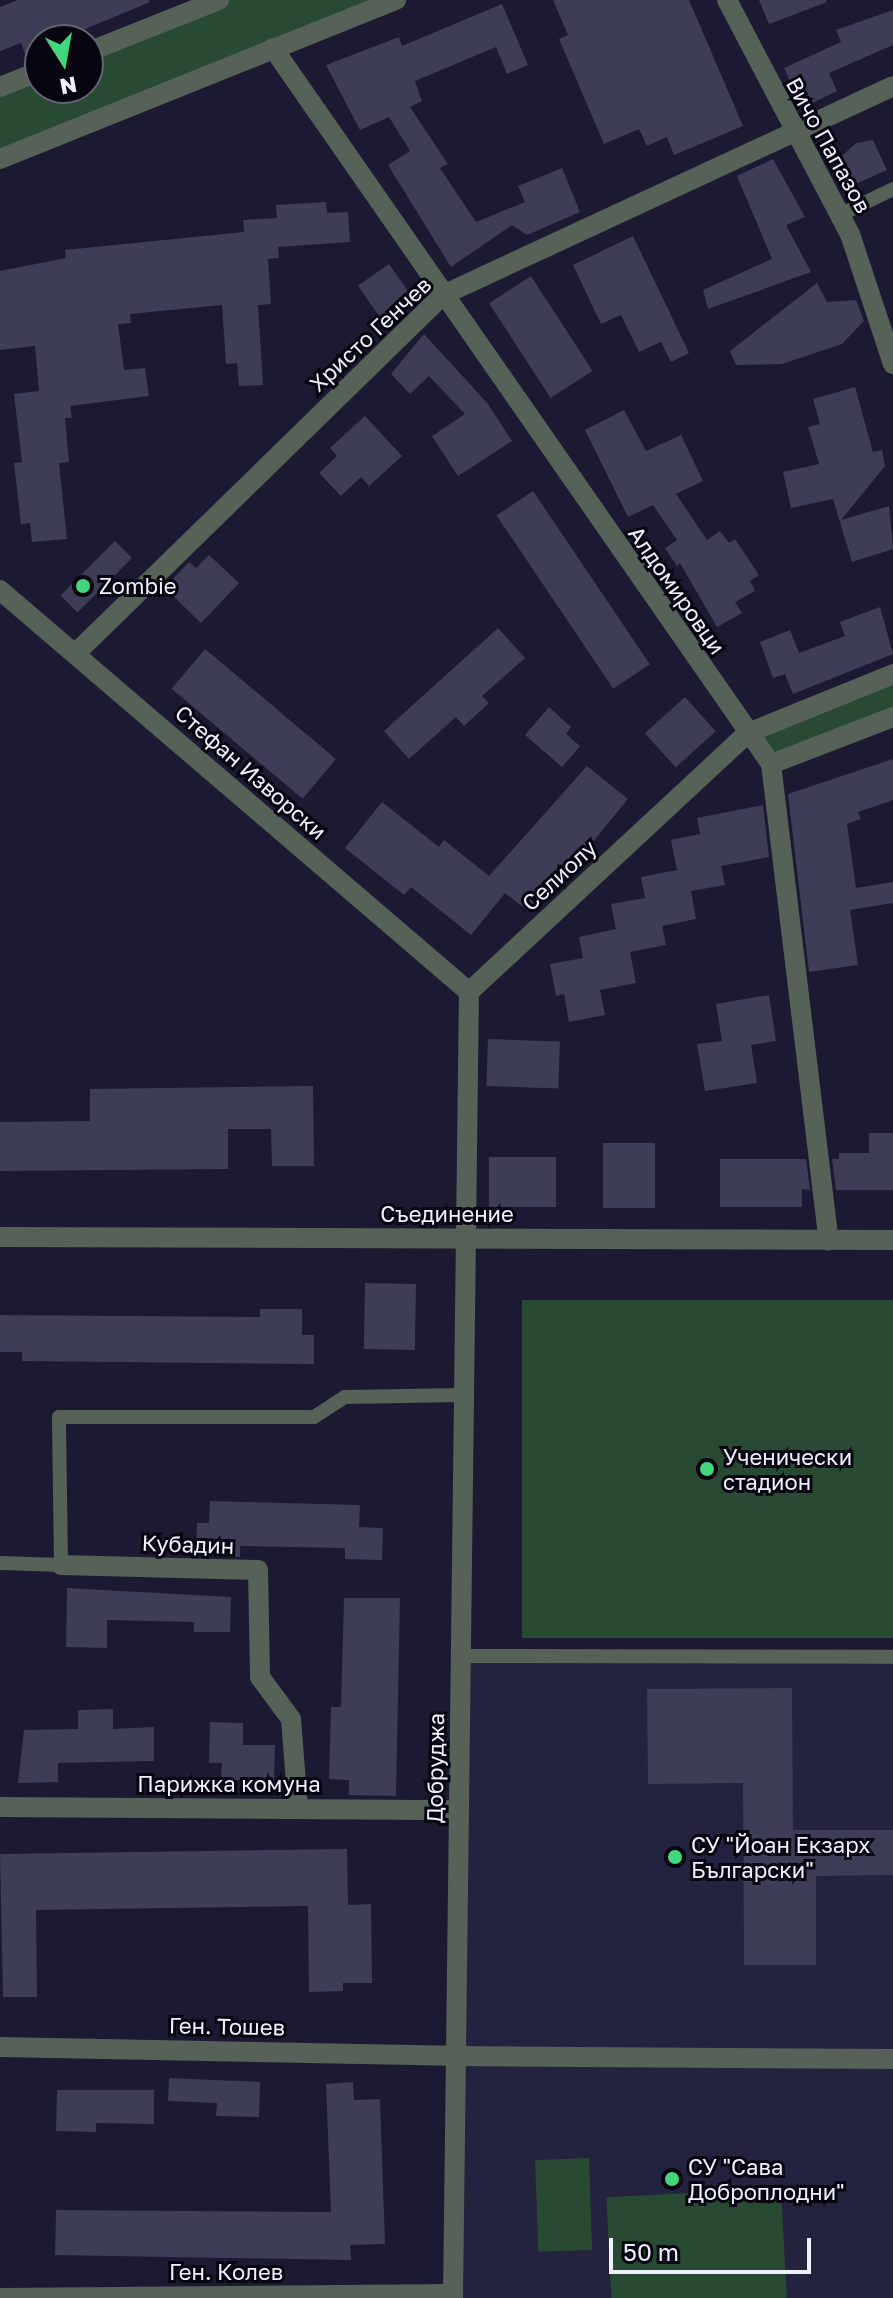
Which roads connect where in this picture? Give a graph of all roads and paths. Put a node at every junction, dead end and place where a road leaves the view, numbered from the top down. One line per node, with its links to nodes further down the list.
1 (219, 0): 4 (street)
2 (396, 0): 5 (street)
3 (727, 0): 9 (street, Вичо Папазов)
4 (104, 46)
5 (273, 48): 10 (street); 13 (street, Алдомировци)
6 (24, 77): 8 (street)
7 (893, 86): 9 (street, Христо Генчев)
8 (0, 87)
9 (792, 131): 12 (street, Вичо Папазов); 13 (street, Христо Генчев)
10 (0, 159)
11 (893, 189): 12 (lane)
12 (840, 215): 14 (street, Вичо Папазов)
13 (443, 295): 16 (street, Христо Генчев); 19 (street, Алдомировци)
14 (893, 364)
15 (0, 590): 16 (street, Стефан Изворски)
16 (77, 652): 21 (street, Стефан Изворски)
17 (893, 674): 19 (street, Селиолу)
18 (893, 717): 20 (street)
19 (748, 733): 20 (street, Алдомировци); 21 (street, Селиолу)
20 (771, 764): 24 (street, Алдомировци)
21 (469, 992): 23 (street)
22 (0, 1237): 23 (street, Съединение)
23 (466, 1239): 24 (street, Съединение); 26 (street, Добруджа)
24 (829, 1240): 25 (street, Съединение)
25 (893, 1240)
26 (463, 1395): 28 (lane); 29 (street, Добруджа)
27 (0, 1563): 28 (lane)
28 (61, 1565): 32 (street, Кубадин)
29 (461, 1656): 30 (lane); 33 (street, Добруджа)
30 (893, 1657)
31 (0, 1807): 32 (street, Парижка комуна)
32 (298, 1808): 33 (street, Парижка комуна)
33 (459, 1810): 35 (street, Добруджа)
34 (0, 2047): 35 (street, Ген. Тошев)
35 (453, 2056): 36 (street, Ген. Тошев); 37 (street, Добруджа)
36 (893, 2059)
37 (453, 2296): 38 (street, Ген. Колев)
38 (0, 2298)

